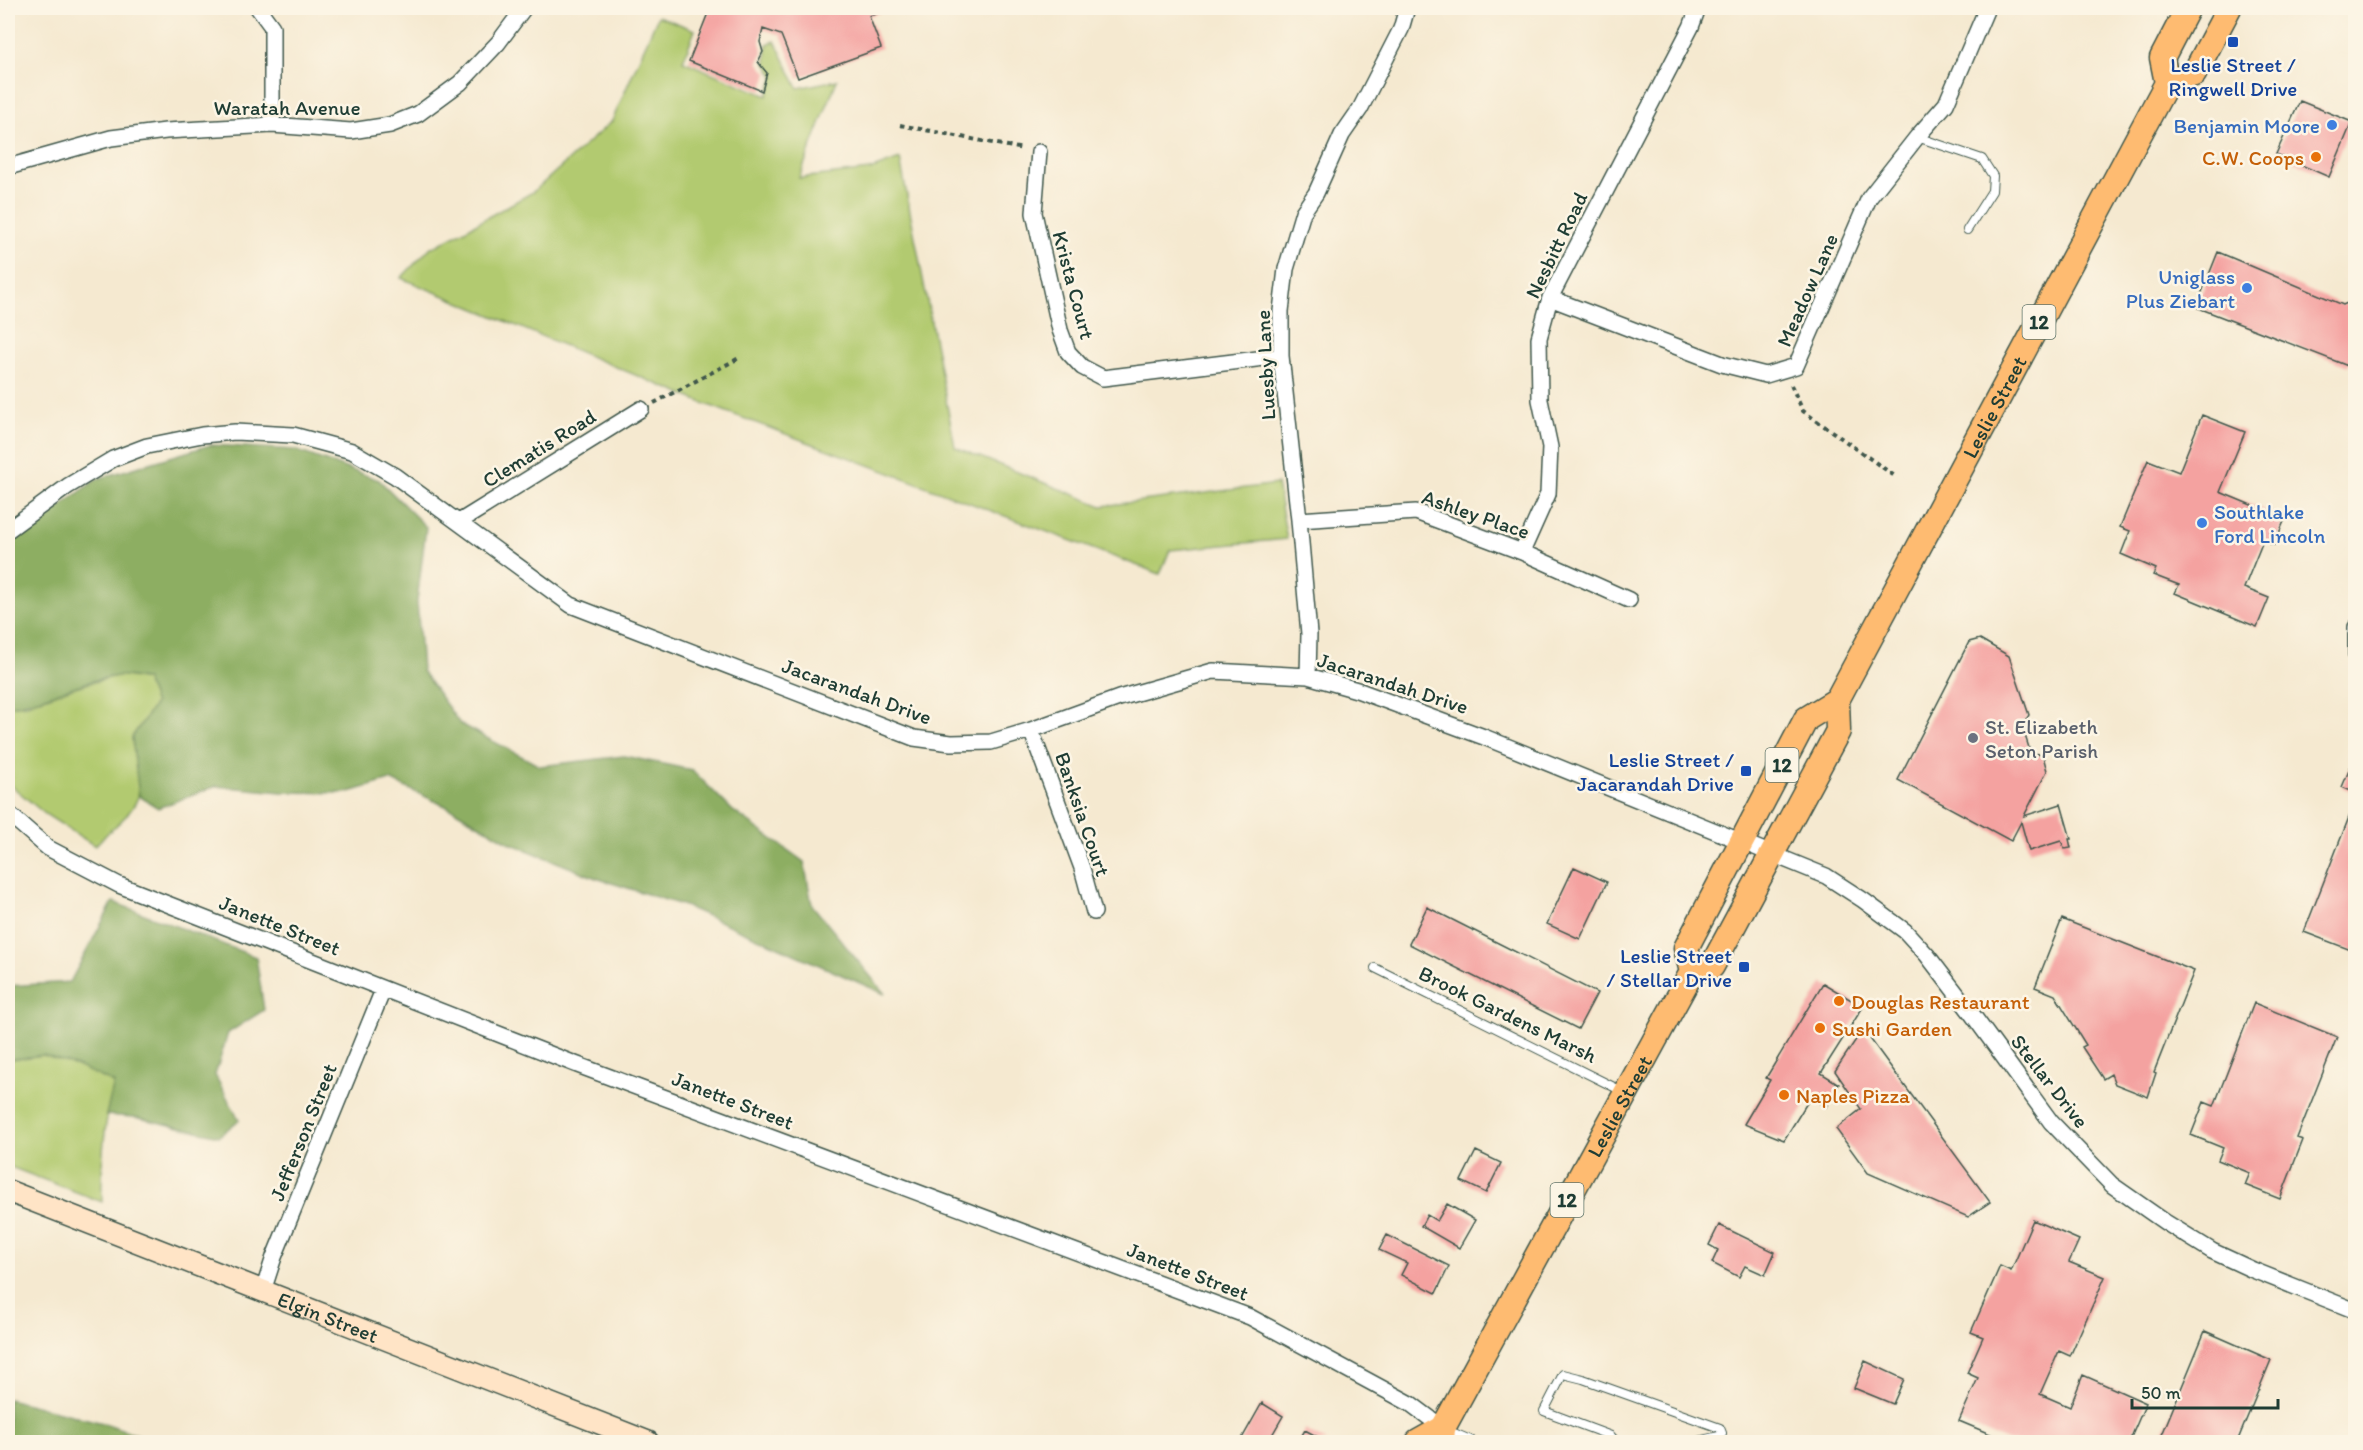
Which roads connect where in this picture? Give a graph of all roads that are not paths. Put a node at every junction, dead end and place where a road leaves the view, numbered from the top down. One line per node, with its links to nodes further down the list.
1 (258, 8): 9 (street)
2 (524, 8): 9 (street, Waratah Avenue)
3 (1407, 8): 15 (street, Luesby Lane)
4 (1698, 8): 14 (street, Nesbitt Road)
5 (1987, 8): 10 (street, Meadow Lane)
6 (2188, 8): 8 (main road)
7 (2229, 8): 8 (main road)
8 (2167, 83): 25 (main road, Leslie Street / 12)
9 (272, 125): 12 (street, Waratah Avenue)
10 (1917, 137): 13 (lane); 14 (street, Meadow Lane)
11 (1039, 152): 15 (street, Krista Court)
12 (8, 167)
13 (1967, 230)
14 (1550, 298): 20 (street, Nesbitt Road)
15 (1281, 356): 17 (street, Luesby Lane)
16 (641, 409): 18 (street, Clematis Road)
17 (1299, 520): 20 (street, Ashley Place); 24 (street, Luesby Lane)
18 (459, 522): 19 (street, Jacarandah Drive); 26 (street, Jacarandah Drive)
19 (8, 530)
20 (1522, 552): 21 (street, Ashley Place)
21 (1629, 600)
22 (2355, 627): 23 (street)
23 (2355, 655)
24 (1308, 676): 26 (street, Jacarandah Drive); 28 (street, Jacarandah Drive)
25 (1837, 700): 28 (main road, 12); 29 (main road, Leslie Street / 12)
26 (1031, 730): 30 (street, Banksia Court)
27 (8, 813): 33 (street, Janette Street)
28 (1741, 842): 29 (street, Stellar Drive); 32 (main road, 12)
29 (1773, 854): 32 (main road, Leslie Street / 12); 37 (street, Stellar Drive)
30 (1094, 912)
31 (1375, 968): 34 (lane, Brook Gardens Marsh)
32 (1692, 972): 34 (main road, Leslie Street / 12)
33 (383, 990): 36 (street, Jefferson Street); 38 (street, Janette Street)
34 (1626, 1092): 38 (main road, Leslie Street / 12)
35 (8, 1191): 36 (street, Elgin Street)
36 (263, 1291): 39 (street, Elgin Street)
37 (2355, 1311)
38 (1442, 1435): 40 (main road); 41 (lane)
39 (648, 1443)
40 (1418, 1443)
41 (1475, 1443)
42 (1616, 1443): 43 (lane)
43 (1693, 1443)

